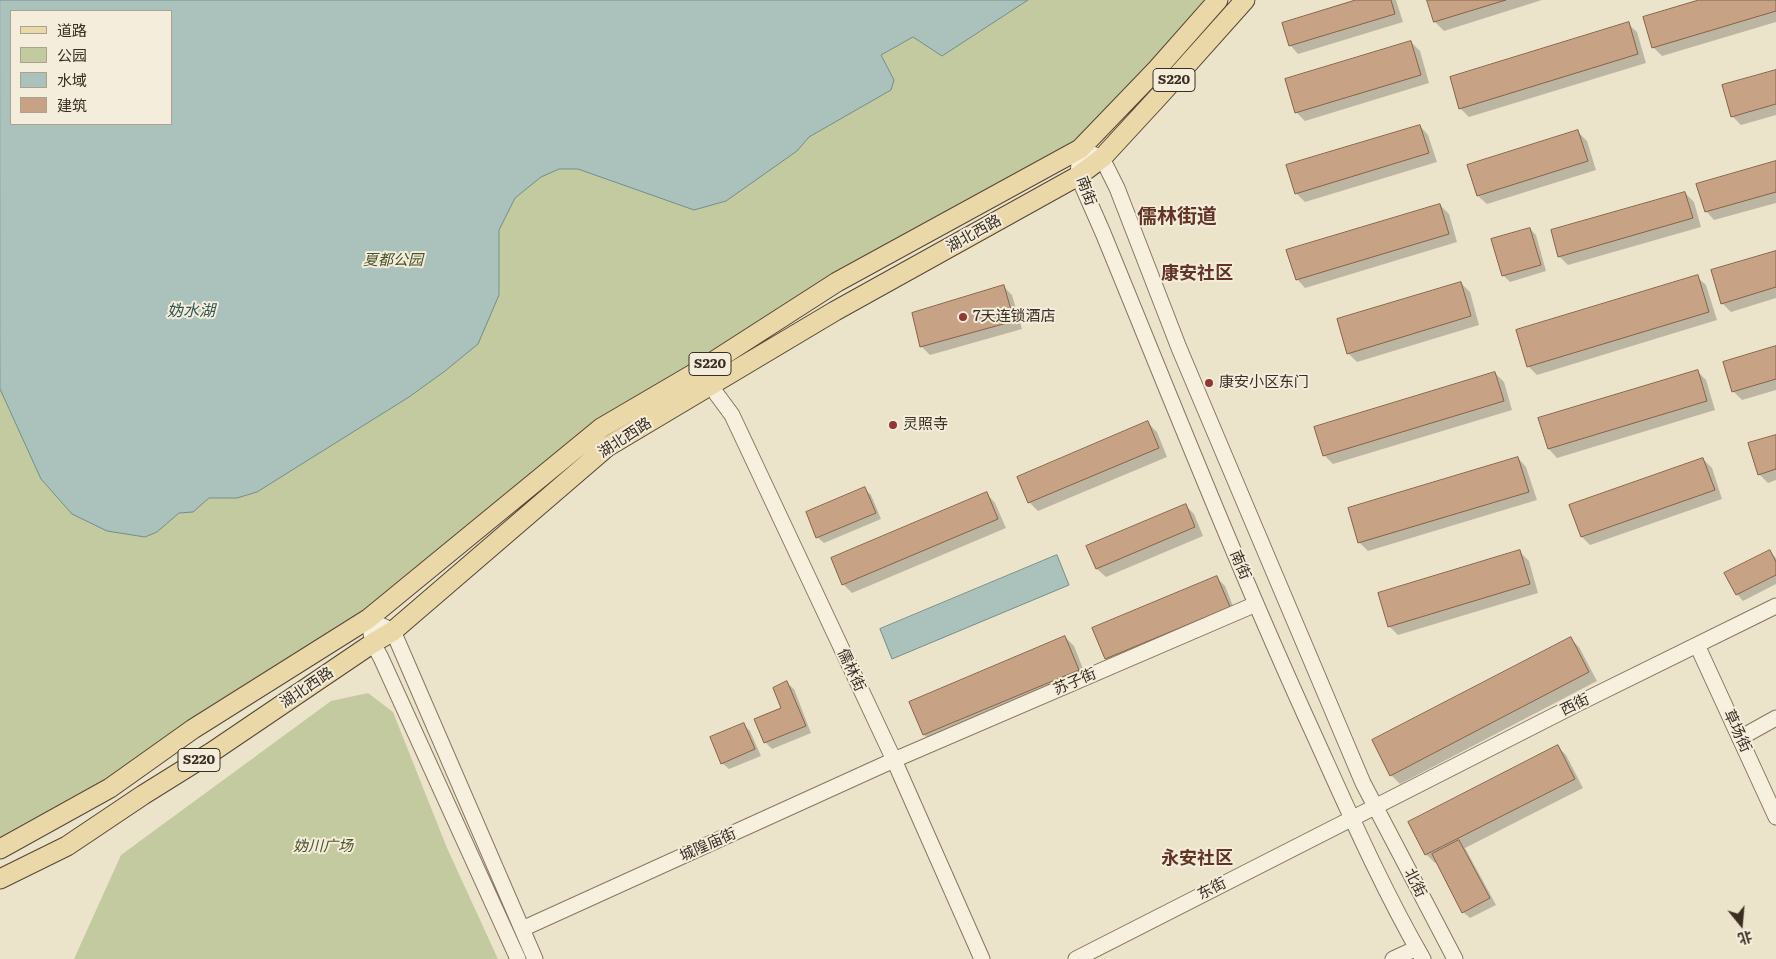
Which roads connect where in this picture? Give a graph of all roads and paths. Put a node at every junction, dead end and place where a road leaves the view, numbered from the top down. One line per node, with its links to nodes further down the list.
1 (1218, 0): 3 (main road, 湖北西路 / S220)
2 (1245, 0): 4 (main road, 湖北西路 / S220)
3 (1080, 149): 4 (street, 南街); 5 (street, 南街); 6 (main road, 湖北西路 / S220)
4 (1102, 158): 5 (main road, 湖北西路 / S220); 17 (street, 南街)
5 (1078, 176): 7 (main road, 湖北西路 / S220); 8 (street, 南街)
6 (700, 370): 7 (street, 儒林街); 10 (main road, 湖北西路 / S220)
7 (711, 386): 11 (main road, 湖北西路 / S220); 16 (street, 儒林街)
8 (1256, 604): 16 (street, 苏子街); 19 (street, 南街)
9 (1776, 606): 13 (street, 西街)
10 (368, 618): 11 (street); 12 (street); 20 (main road, 湖北西路 / S220)
11 (393, 631): 12 (main road, 湖北西路 / S220); 22 (street)
12 (373, 643): 21 (main road, 湖北西路 / S220); 24 (street)
13 (1697, 645): 15 (street, 草场街); 17 (street, 西街)
14 (1776, 718): 15 (street)
15 (1740, 738): 18 (street, 草场街)
16 (894, 760): 22 (street, 城隍庙街); 26 (street, 儒林街)
17 (1375, 806): 19 (street, 东街); 29 (street, 北街)
18 (1776, 816)
19 (1352, 818): 23 (street, 北街); 27 (street, 东街)
20 (0, 849)
21 (0, 879)
22 (522, 929): 25 (street)
23 (1420, 954): 28 (street)
24 (518, 959)
25 (535, 959)
26 (982, 959)
27 (1076, 959)
28 (1393, 959)
29 (1455, 959)

